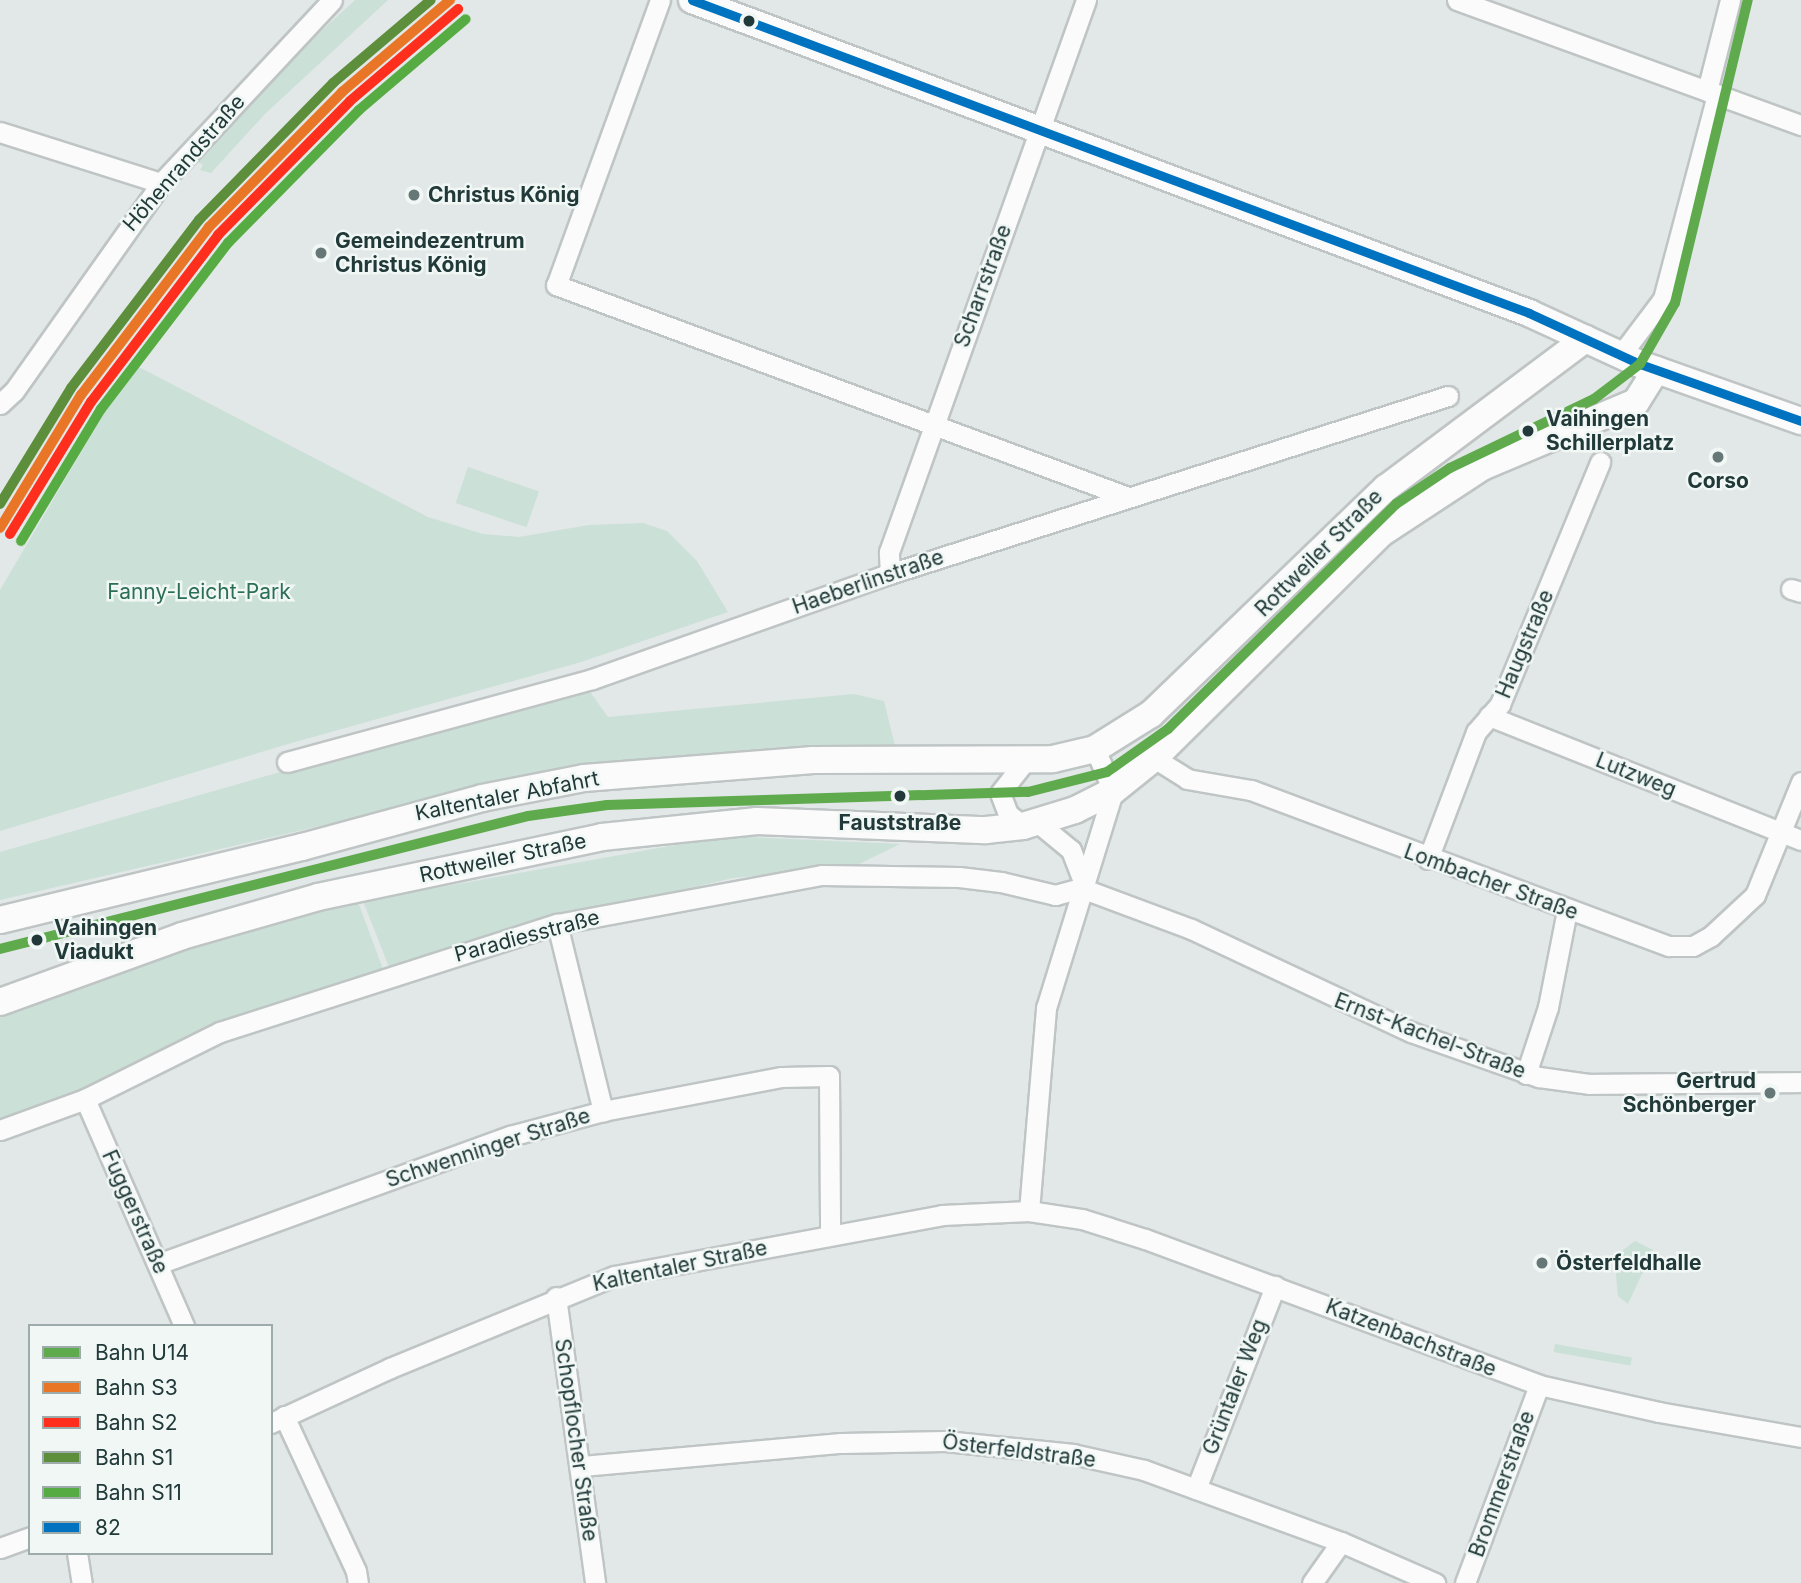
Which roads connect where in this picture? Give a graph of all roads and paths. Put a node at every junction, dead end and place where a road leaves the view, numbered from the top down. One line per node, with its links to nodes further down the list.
1 (332, 0): 11 (street, Höhenrandstraße)
2 (660, 0): 18 (street)
3 (692, 0): 10 (main road)
4 (1086, 0): 10 (street, Scharrstraße)
5 (1457, 0): 7 (street)
6 (1730, 0): 7 (street)
7 (1712, 93): 8 (street); 13 (street)
8 (1801, 125)
9 (0, 132): 11 (street)
10 (1038, 132): 12 (main road); 18 (street, Scharrstraße)
11 (161, 183): 16 (street, Höhenrandstraße)
12 (1585, 339): 13 (main road); 23 (main road, Rottweiler Straße)
13 (1620, 356): 14 (main road)
14 (1657, 370): 17 (main road); 24 (main road, Rottweiler Straße)
15 (1448, 396): 20 (street, Haeberlinstraße)
16 (0, 404)
17 (1801, 421)
18 (934, 425): 20 (street); 21 (street, Scharrstraße)
19 (1600, 463): 22 (street, Haugstraße)
20 (1128, 497): 21 (street, Haeberlinstraße)
21 (890, 574): 26 (street, Haeberlinstraße)
22 (1489, 716): 30 (street, Lutzweg); 31 (street, Haugstraße)
23 (1095, 749): 25 (main road, Rottweiler Straße); 28 (street)
24 (1154, 758): 28 (main road, Rottweiler Straße); 31 (street, Lombacher Straße)
25 (1027, 760): 29 (street); 34 (main road, Kaltentaler Abfahrt)
26 (287, 762)
27 (1801, 782): 30 (street, Lombacher Straße)
28 (1113, 791): 29 (main road, Rottweiler Straße); 32 (street)
29 (1030, 824): 32 (street); 36 (main road, Rottweiler Straße)
30 (1792, 837): 33 (street, Lombacher Straße)
31 (1428, 859): 33 (street, Lombacher Straße)
32 (1082, 884): 35 (street, Paradiesstraße); 37 (street, Ernst-Kachel-Straße); 42 (street)
33 (1567, 910): 37 (street)
34 (0, 920)
35 (557, 924): 39 (street, Paradiesstraße); 40 (street)
36 (0, 1002)
37 (1526, 1074): 38 (street, Ernst-Kachel-Straße)
38 (1801, 1082)
39 (85, 1099): 41 (street, Paradiesstraße); 44 (street, Fuggerstraße)
40 (603, 1111): 43 (street, Schwenninger Straße); 44 (street, Schwenninger Straße)
41 (0, 1130)
42 (1030, 1211): 43 (street, Kaltentaler Straße); 45 (street, Katzenbachstraße)
43 (830, 1233): 46 (street, Kaltentaler Straße)
44 (158, 1264): 47 (street, Fuggerstraße)
45 (1275, 1286): 48 (street, Katzenbachstraße); 52 (street, Grüntaler Weg)
46 (556, 1297): 49 (street, Kaltentaler Straße); 51 (street, Schopflocher Straße)
47 (183, 1324)
48 (1539, 1385): 50 (street, Katzenbachstraße); 62 (street, Brommerstraße)
49 (277, 1420): 58 (street)
50 (1801, 1437)
51 (583, 1466): 52 (street, Österfeldstraße); 59 (street, Schopflocher Straße)
52 (1196, 1489): 54 (street, Österfeldstraße)
53 (28, 1538): 55 (street)
54 (1341, 1542): 60 (street); 61 (street, Österfeldstraße)
55 (0, 1548)
56 (77, 1555): 57 (street)
57 (82, 1583)
58 (358, 1583)
59 (595, 1583)
60 (1312, 1583)
61 (1435, 1583)
62 (1465, 1583)

